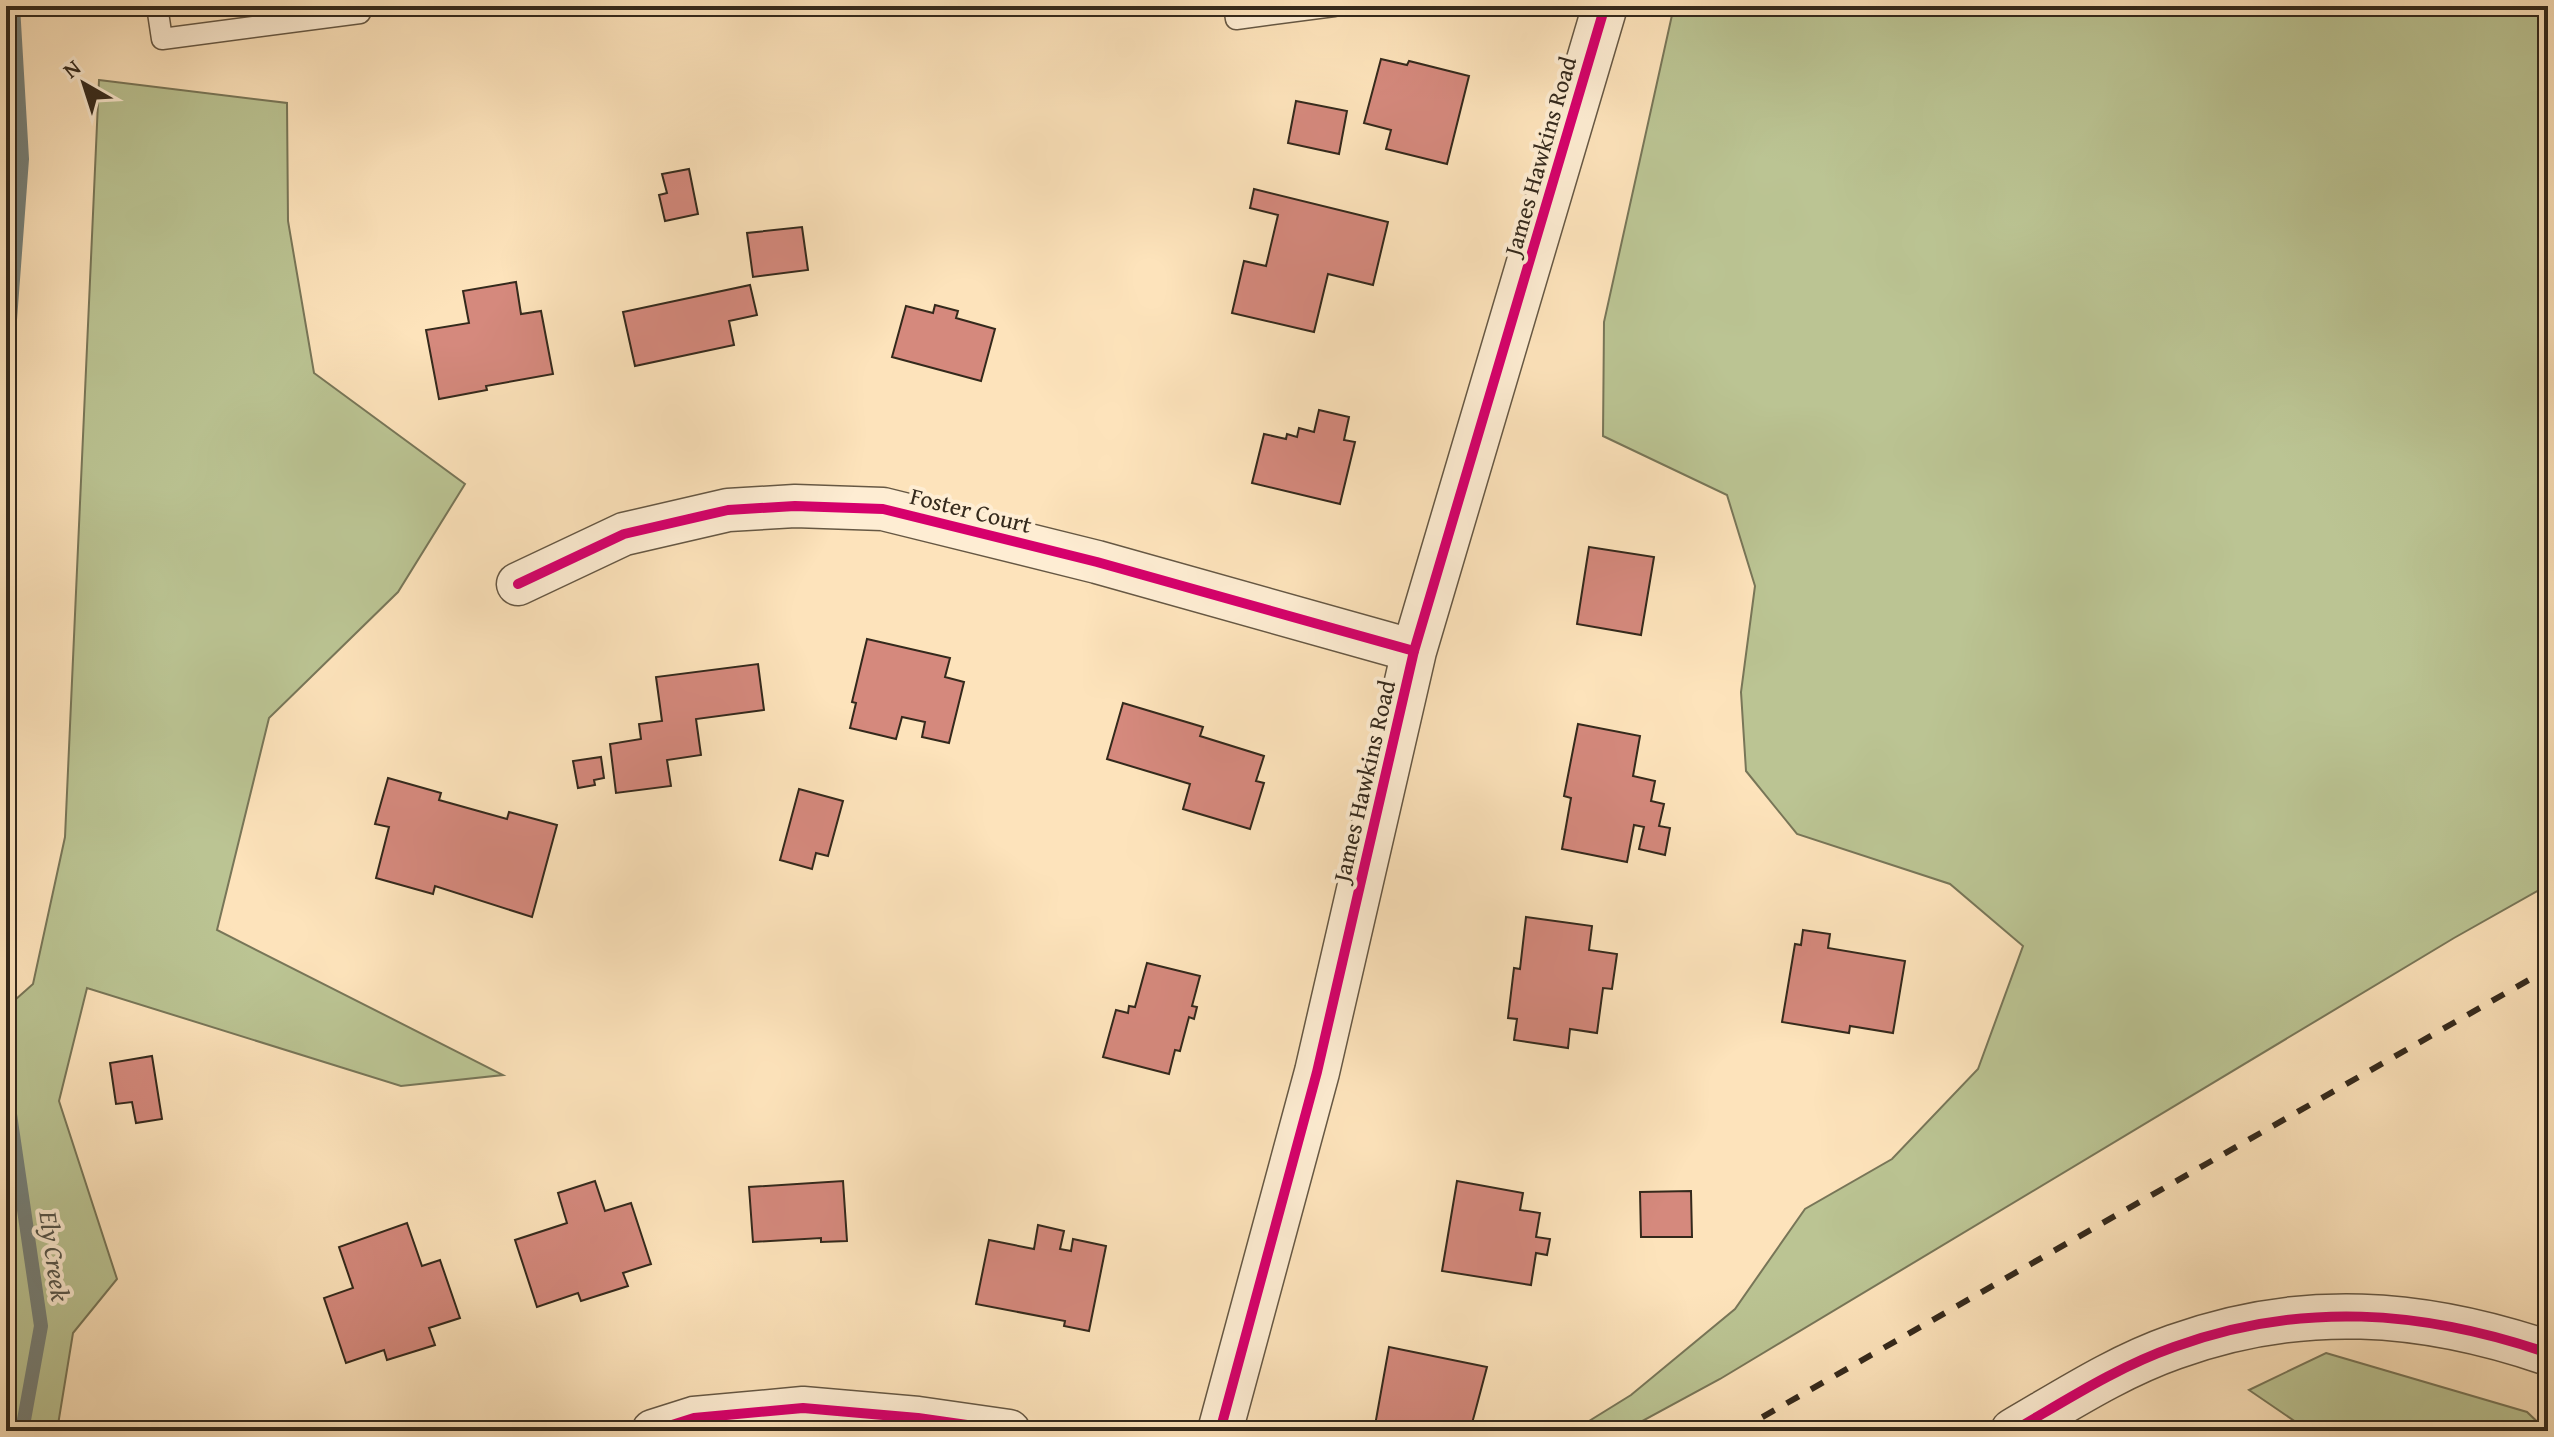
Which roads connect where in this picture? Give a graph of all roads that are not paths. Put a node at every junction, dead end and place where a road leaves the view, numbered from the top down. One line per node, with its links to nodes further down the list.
1 (157, 6): 5 (lane)
2 (1234, 6): 3 (lane)
3 (1334, 6)
4 (1605, 6): 7 (street, James Hawkins Road)
5 (360, 13)
6 (518, 584): 7 (street, Foster Court)
7 (1414, 651): 11 (street, James Hawkins Road)
8 (2548, 1353): 12 (street)
9 (653, 1431): 10 (street)
10 (1009, 1431)
11 (1220, 1431)
12 (2013, 1431)

